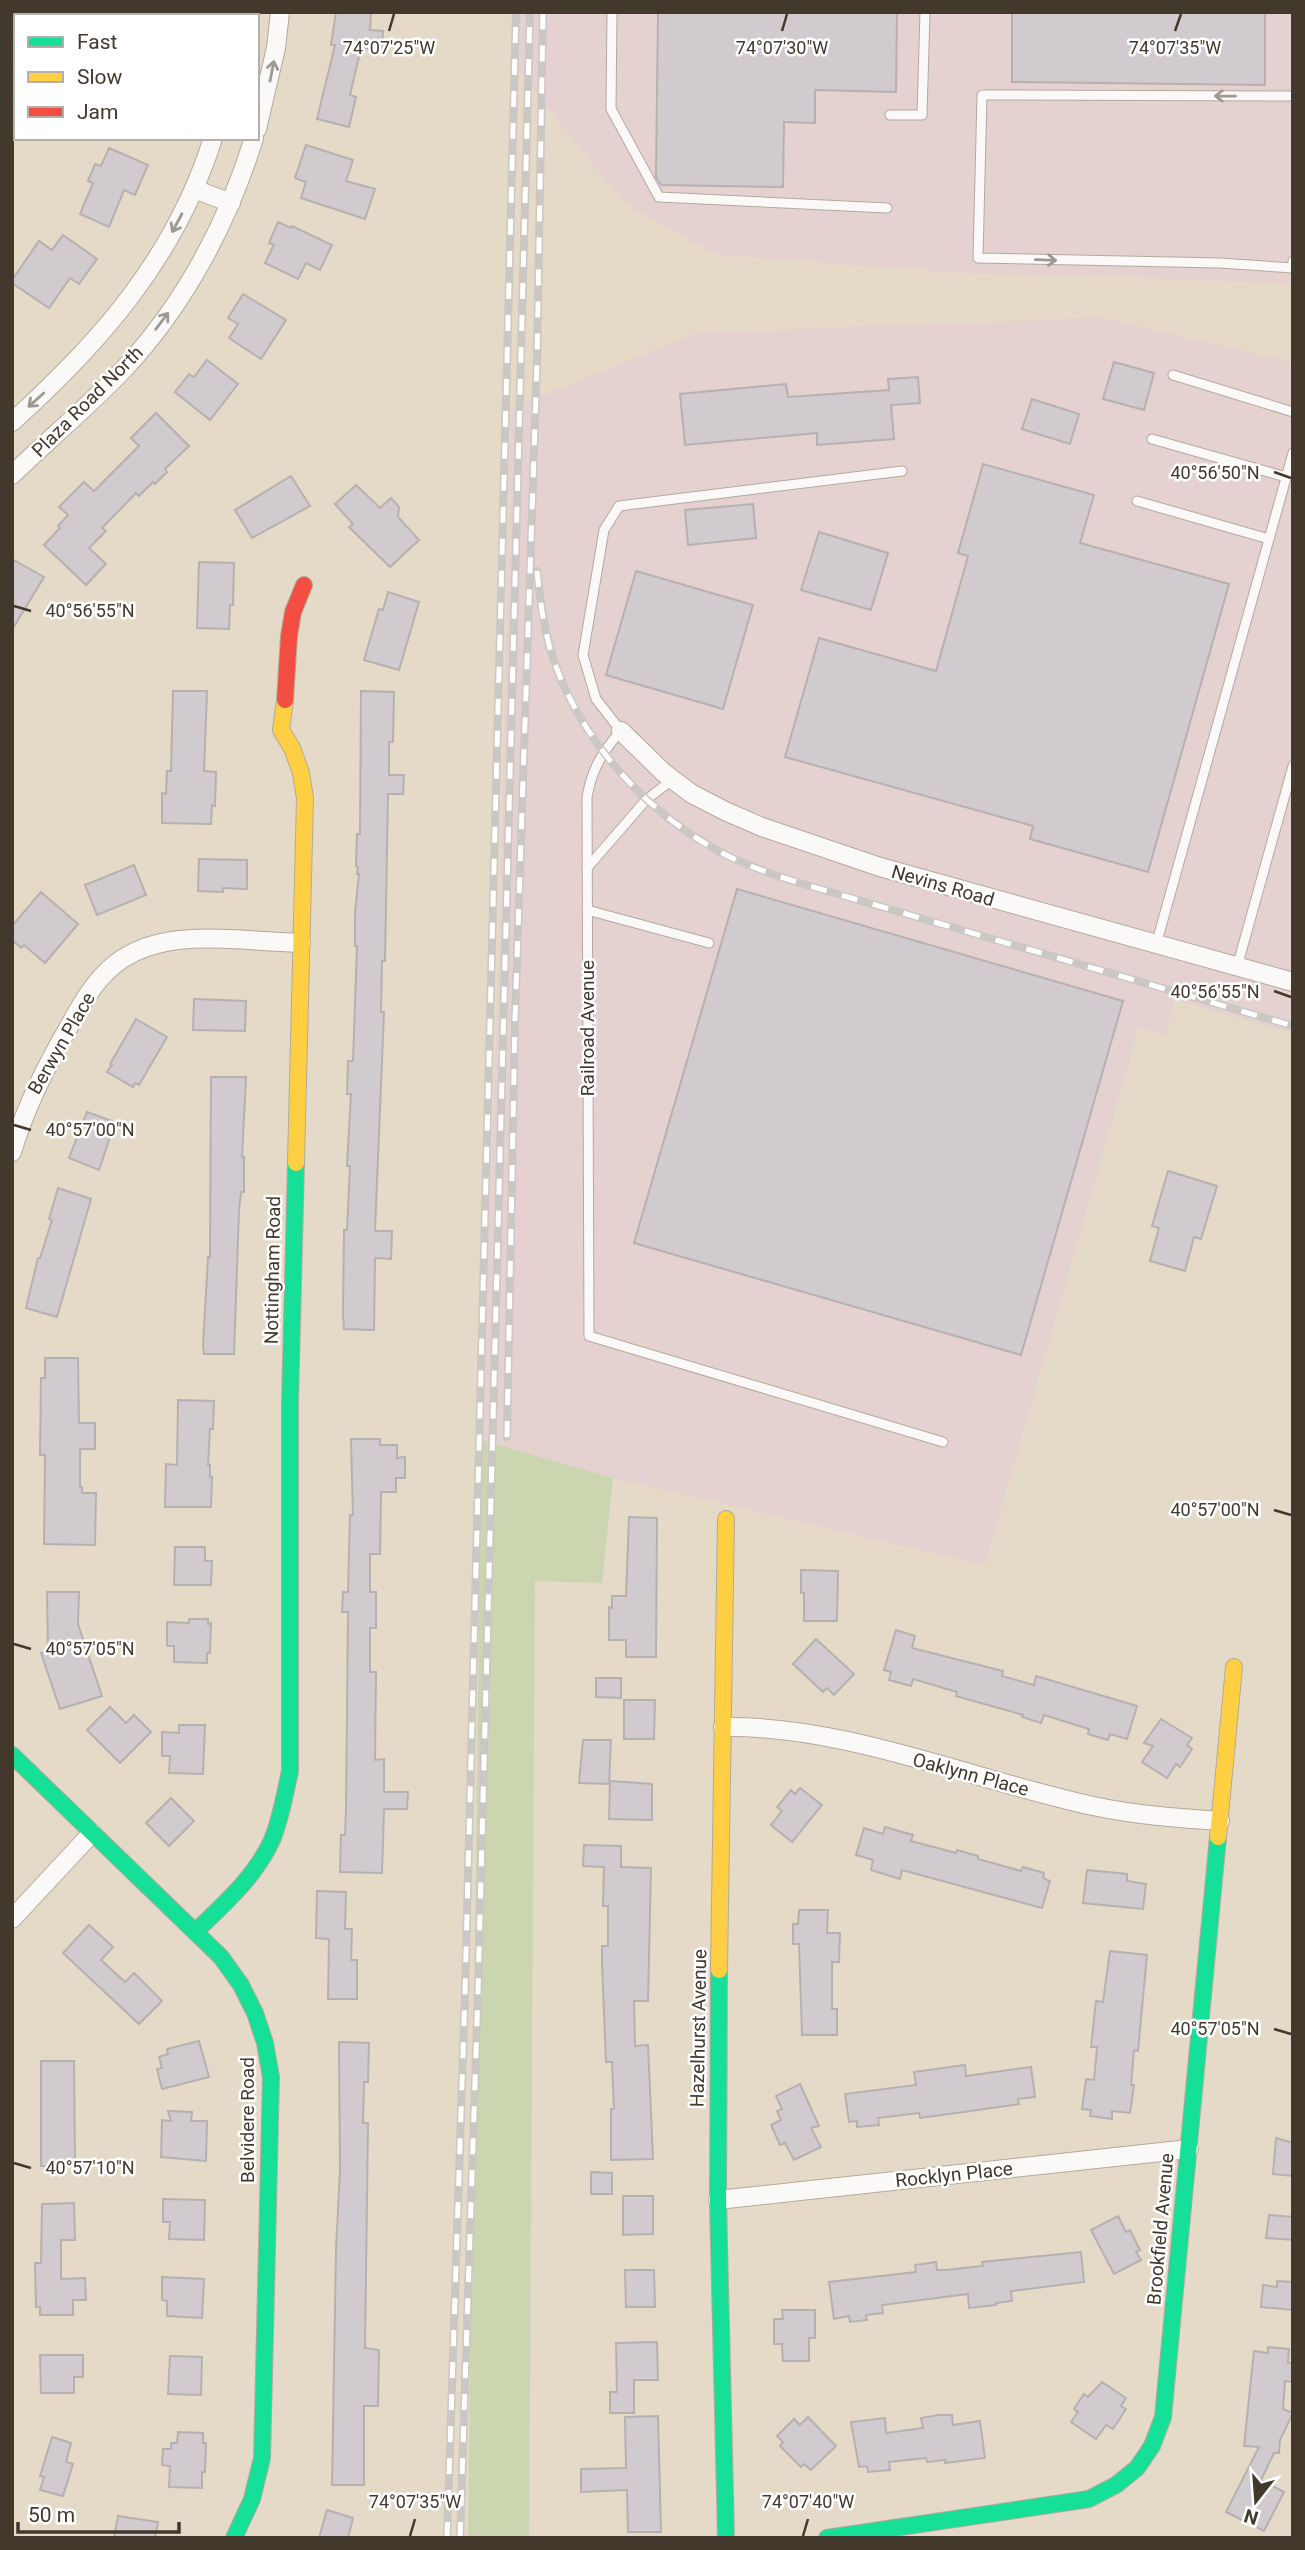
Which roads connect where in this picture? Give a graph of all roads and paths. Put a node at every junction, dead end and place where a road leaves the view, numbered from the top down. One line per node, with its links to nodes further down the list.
1 (280, 12): 6 (street, one-way to 1)
2 (612, 12): 11 (lane)
3 (925, 12): 5 (lane)
4 (1293, 96): 13 (lane, one-way to 13)
5 (890, 115)
6 (259, 120)
7 (212, 140): 9 (street, Plaza Road North)
8 (253, 140): 10 (street, Plaza Road North)
9 (194, 189): 10 (street); 16 (street, Plaza Road North, one-way to 16)
10 (231, 203): 20 (street, Plaza Road North, one-way to 10)
11 (887, 208)
12 (1293, 261): 13 (lane)
13 (1293, 268)
14 (1173, 375): 15 (lane)
15 (1293, 412)
16 (12, 422)
17 (1152, 439): 21 (lane)
18 (1293, 453): 21 (lane)
19 (902, 471): 25 (lane)
20 (12, 475)
21 (1286, 477): 23 (lane)
22 (1137, 501): 23 (lane)
23 (1269, 539): 32 (lane)
24 (304, 585): 30 (street, Nottingham Road)
25 (621, 731): 27 (street, Nevins Road); 28 (lane, Railroad Avenue)
26 (1293, 766): 33 (lane)
27 (673, 779): 28 (lane); 32 (street, Nevins Road)
28 (587, 868): 29 (lane, Railroad Avenue)
29 (587, 910): 31 (lane); 37 (lane, Railroad Avenue)
30 (301, 943): 35 (street, Berwyn Place); 45 (street, Nottingham Road)
31 (709, 943)
32 (1156, 945): 33 (street, Nevins Road)
33 (1237, 967): 34 (street, Nevins Road)
34 (1293, 982)
35 (16, 1126): 36 (street, Berwyn Place)
36 (12, 1152)
37 (943, 1442)
38 (726, 1519): 40 (street, Hazelhurst Avenue)
39 (1234, 1667): 42 (street, Brookfield Avenue)
40 (723, 1727): 42 (street, Oaklynn Place); 47 (street, Hazelhurst Avenue)
41 (12, 1755): 43 (street, Belvidere Road)
42 (1220, 1821): 46 (street, Brookfield Avenue)
43 (92, 1833): 44 (street); 45 (street, Belvidere Road)
44 (12, 1919)
45 (195, 1932): 48 (street, Belvidere Road)
46 (1189, 2149): 47 (street, Rocklyn Place); 50 (street, Brookfield Avenue)
47 (718, 2200): 49 (street, Hazelhurst Avenue)
48 (234, 2538)
49 (726, 2538)
50 (827, 2538)

